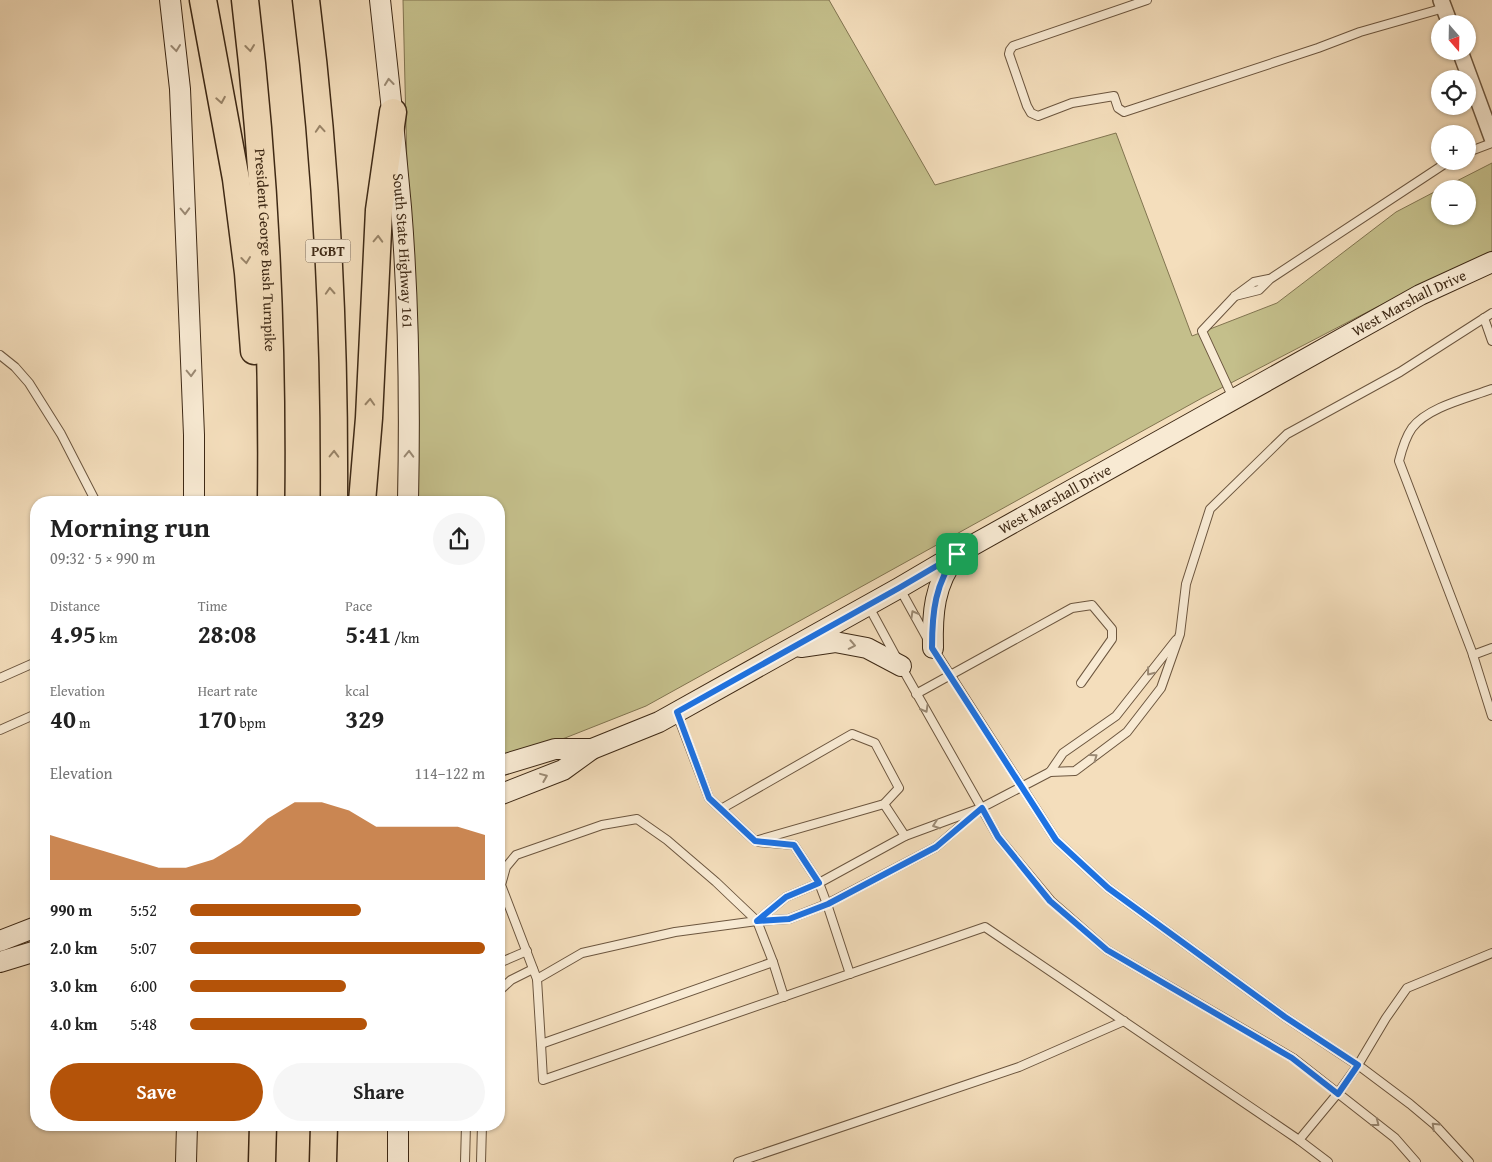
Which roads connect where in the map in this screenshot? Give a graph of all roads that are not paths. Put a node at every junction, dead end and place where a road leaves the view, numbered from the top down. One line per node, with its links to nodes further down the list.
1 (170, 0): 23 (main road, one-way to 23)
2 (203, 0): 21 (highway, one-way to 21)
3 (245, 0): 21 (highway, President George Bush Turnpike, one-way to 21)
4 (306, 0): 25 (highway, PGBT, one-way to 4)
5 (380, 0): 9 (main road, South State Highway 161, one-way to 5)
6 (1148, 0): 7 (lane)
7 (1443, 4)
8 (1463, 60): 10 (street)
9 (393, 112): 26 (highway, one-way to 9); 27 (main road, South State Highway 161, one-way to 9)
10 (1492, 138)
11 (1492, 142): 12 (lane)
12 (1476, 149)
13 (1435, 170): 20 (lane)
14 (1492, 262): 20 (main road, West Marshall Drive)
15 (1492, 313): 16 (lane)
16 (1484, 318): 17 (lane); 31 (lane)
17 (1492, 342)
18 (0, 356): 22 (lane)
19 (1492, 389): 35 (lane)
20 (1234, 400): 28 (main road, West Marshall Drive)
21 (272, 458): 24 (highway, President George Bush Turnpike)
22 (93, 496)
23 (194, 496)
24 (271, 496)
25 (334, 496)
26 (362, 496)
27 (408, 496)
28 (957, 554): 29 (main road, West Marshall Drive); 32 (main road)
29 (899, 588): 30 (main road, West Marshall Drive); 32 (lane, one-way to 29)
30 (868, 605): 34 (main road, West Marshall Drive); 37 (lane)
31 (1180, 634): 48 (lane, one-way to 48); 48 (lane, one-way to 31)
32 (932, 648): 38 (lane)
33 (1492, 648): 35 (lane)
34 (787, 650): 37 (main road, one-way to 37); 42 (main road, West Marshall Drive)
35 (1473, 655): 43 (lane)
36 (30, 665): 39 (lane)
37 (901, 666): 41 (lane)
38 (950, 675): 40 (lane); 41 (lane); 49 (lane)
39 (0, 678)
40 (1081, 683)
41 (916, 694): 52 (lane, one-way to 52)
42 (677, 712): 46 (main road, West Marshall Drive); 53 (lane)
43 (1492, 716)
44 (30, 717): 45 (lane)
45 (0, 730)
46 (592, 749): 47 (main road, West Marshall Drive); 50 (main road, West Marshall Drive, one-way to 46)
47 (505, 763)
48 (1050, 772): 49 (lane)
49 (1021, 788): 52 (lane); 76 (lane)
50 (505, 793)
51 (884, 804): 53 (lane); 54 (lane); 55 (lane)
52 (982, 808): 54 (lane, one-way to 54); 59 (lane); 77 (lane)
53 (721, 809): 55 (lane)
54 (905, 836): 57 (lane)
55 (755, 841): 57 (lane)
56 (505, 871): 60 (lane)
57 (819, 883): 59 (lane); 60 (lane)
58 (505, 895): 63 (lane)
59 (828, 904): 60 (lane); 70 (lane)
60 (757, 921): 68 (lane); 71 (lane)
61 (30, 930): 62 (main road)
62 (0, 941)
63 (527, 951): 66 (lane); 69 (lane)
64 (1492, 952): 76 (lane)
65 (30, 953): 67 (main road)
66 (505, 960)
67 (0, 962)
68 (773, 962): 73 (lane); 75 (lane)
69 (533, 969): 71 (lane); 72 (lane)
70 (850, 974): 73 (lane); 74 (lane)
71 (537, 979): 75 (lane)
72 (505, 986)
73 (784, 997): 75 (lane)
74 (1124, 1021): 84 (lane); 91 (lane)
75 (541, 1044)
76 (1358, 1065): 77 (lane); 94 (lane, one-way to 76)
77 (1338, 1094): 84 (lane); 93 (lane, one-way to 93)
78 (187, 1131): 85 (main road)
79 (263, 1131): 86 (highway)
80 (324, 1131): 87 (highway)
81 (398, 1131): 88 (main road)
82 (466, 1131): 89 (lane)
83 (482, 1131): 90 (lane)
84 (1299, 1140): 92 (lane)
85 (186, 1162)
86 (262, 1162)
87 (323, 1162)
88 (398, 1162)
89 (465, 1162)
90 (481, 1162)
91 (738, 1162)
92 (1328, 1162)
93 (1416, 1162)
94 (1469, 1162)

